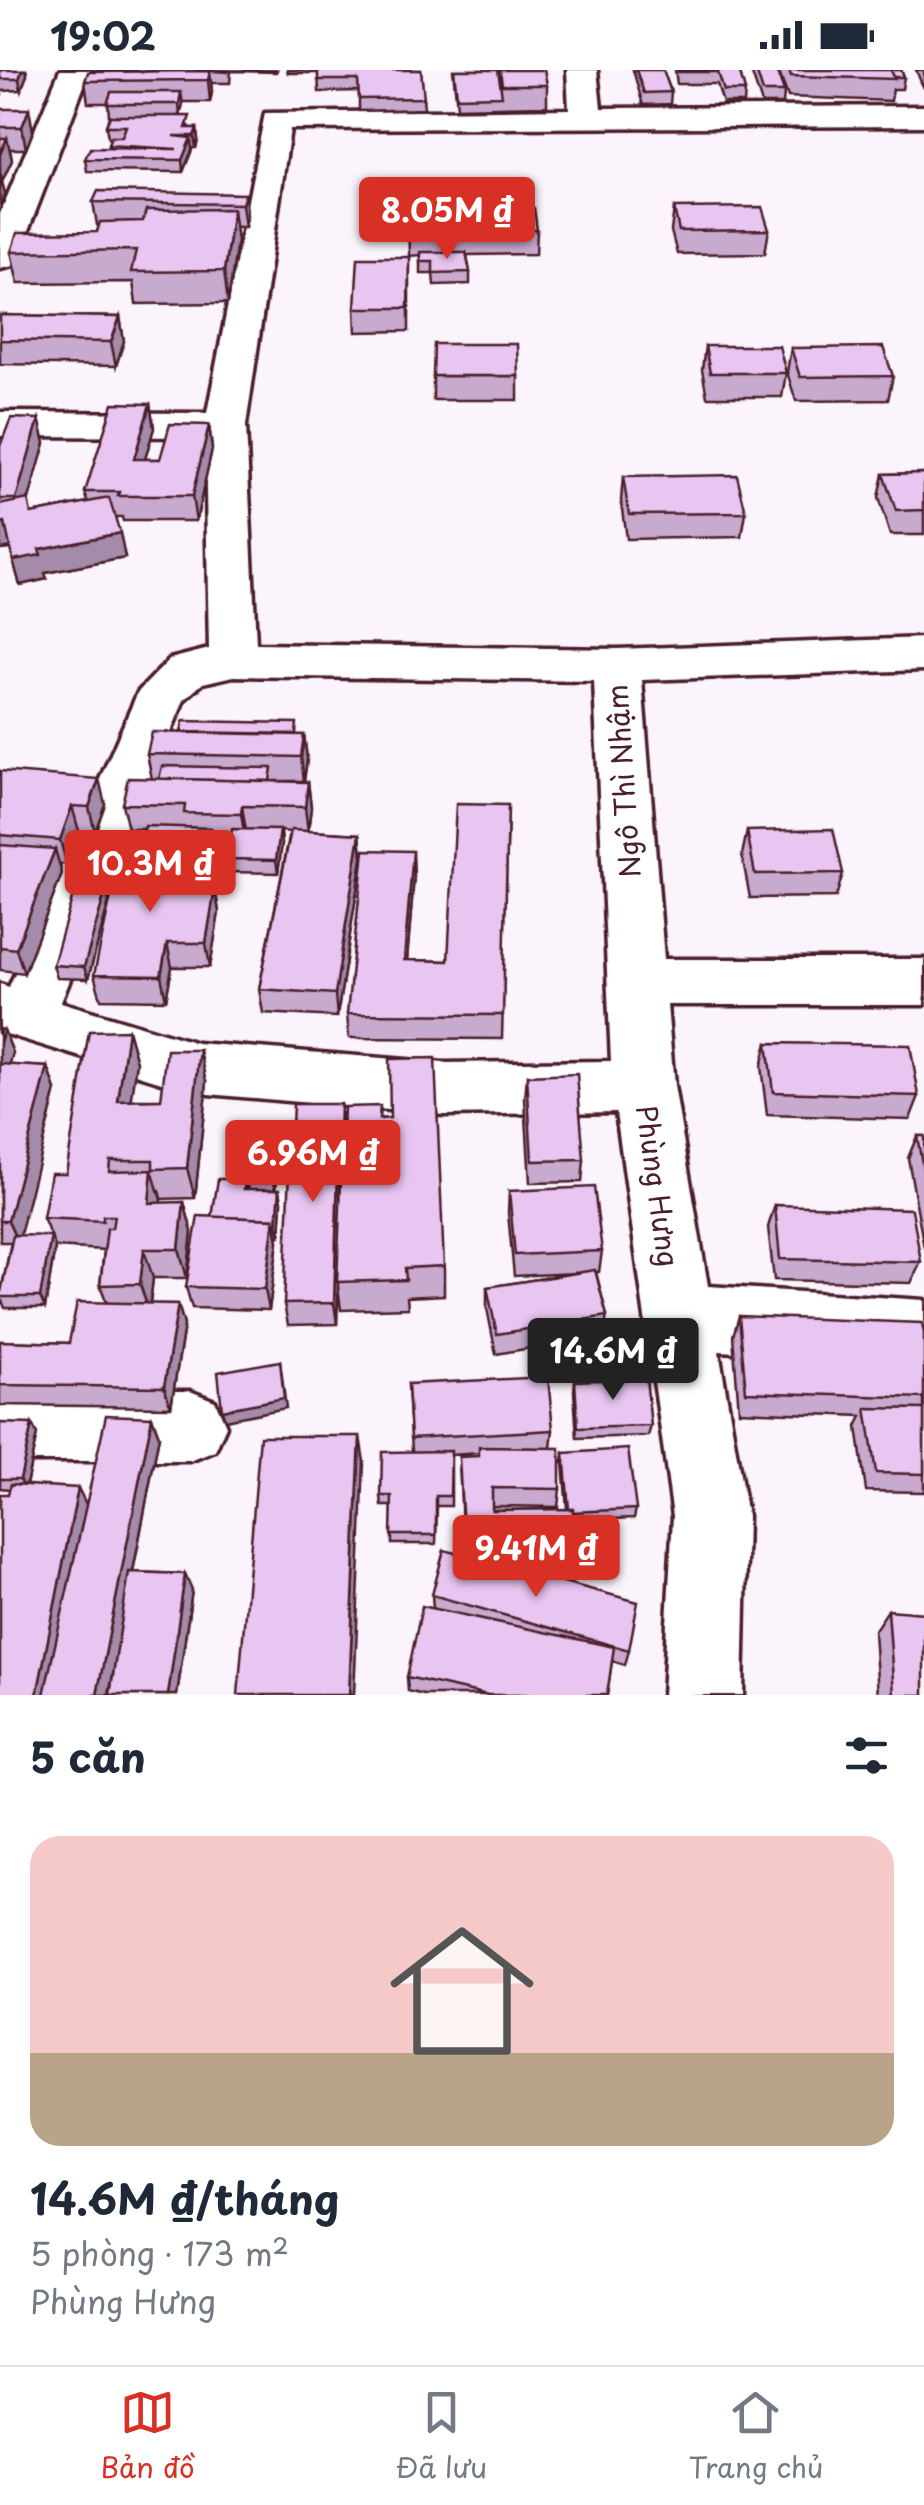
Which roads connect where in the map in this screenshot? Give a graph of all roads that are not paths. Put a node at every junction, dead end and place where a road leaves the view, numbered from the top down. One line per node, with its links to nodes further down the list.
1 (75, 70): 5 (street)
2 (582, 70): 4 (street)
3 (924, 116): 4 (street)
4 (586, 119): 7 (street)
5 (0, 257)
6 (0, 424): 7 (street)
7 (225, 425): 9 (street)
8 (924, 654): 10 (street, Ngô Thì Nhậm)
9 (233, 660): 10 (street); 13 (street)
10 (616, 664): 11 (street, Ngô Thì Nhậm)
11 (636, 982): 12 (street); 14 (street, Ngô Thì Nhậm)
12 (924, 982)
13 (13, 1013): 14 (street, Phùng Hưng)
14 (643, 1086): 15 (street, Phùng Hưng)
15 (676, 1316): 16 (street); 19 (street, Phùng Hưng)
16 (924, 1332)
17 (0, 1426): 18 (street)
18 (190, 1426)
19 (703, 1695)

